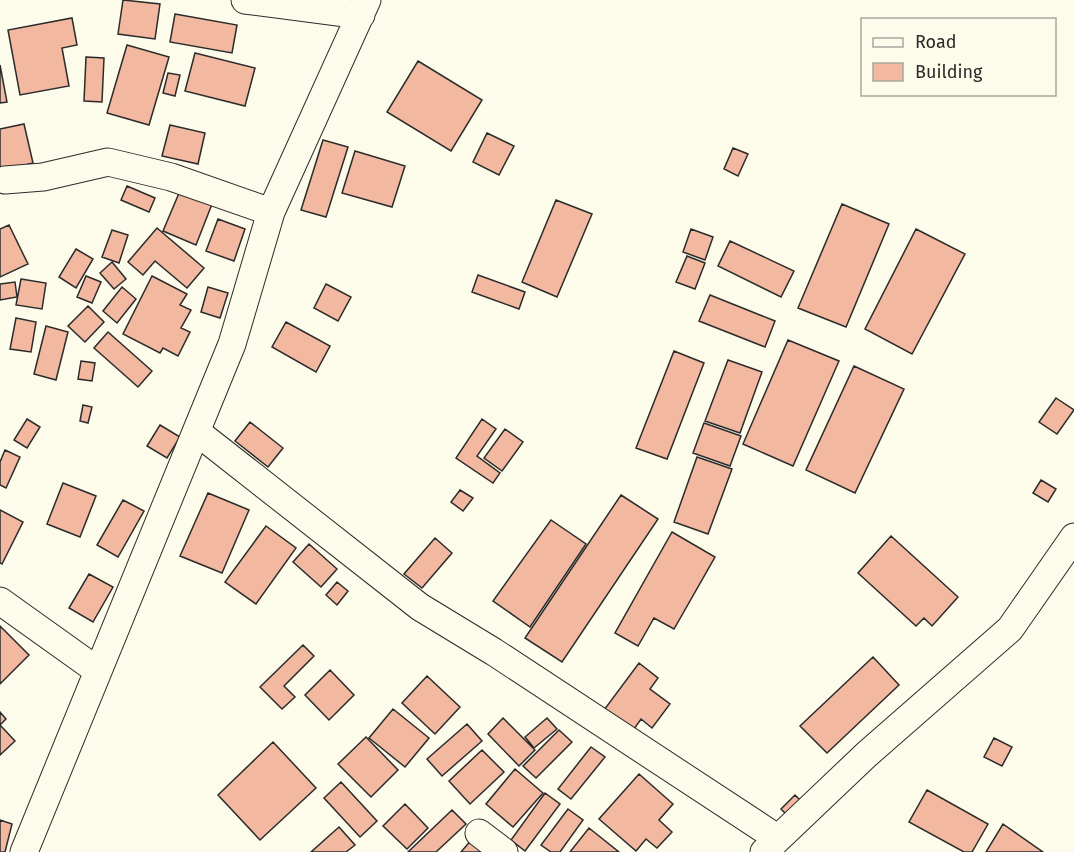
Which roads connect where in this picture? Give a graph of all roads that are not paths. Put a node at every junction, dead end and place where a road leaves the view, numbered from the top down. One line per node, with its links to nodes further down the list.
1 (245, 0): 2 (street)
2 (364, 8): 4 (street)
3 (5, 180): 4 (street)
4 (271, 212): 5 (street)
5 (196, 432): 8 (street); 10 (street)
6 (1074, 537): 10 (street)
7 (0, 601): 8 (street)
8 (98, 671): 11 (street)
9 (479, 833): 12 (street)
10 (770, 845)
11 (24, 852)
12 (504, 852)

